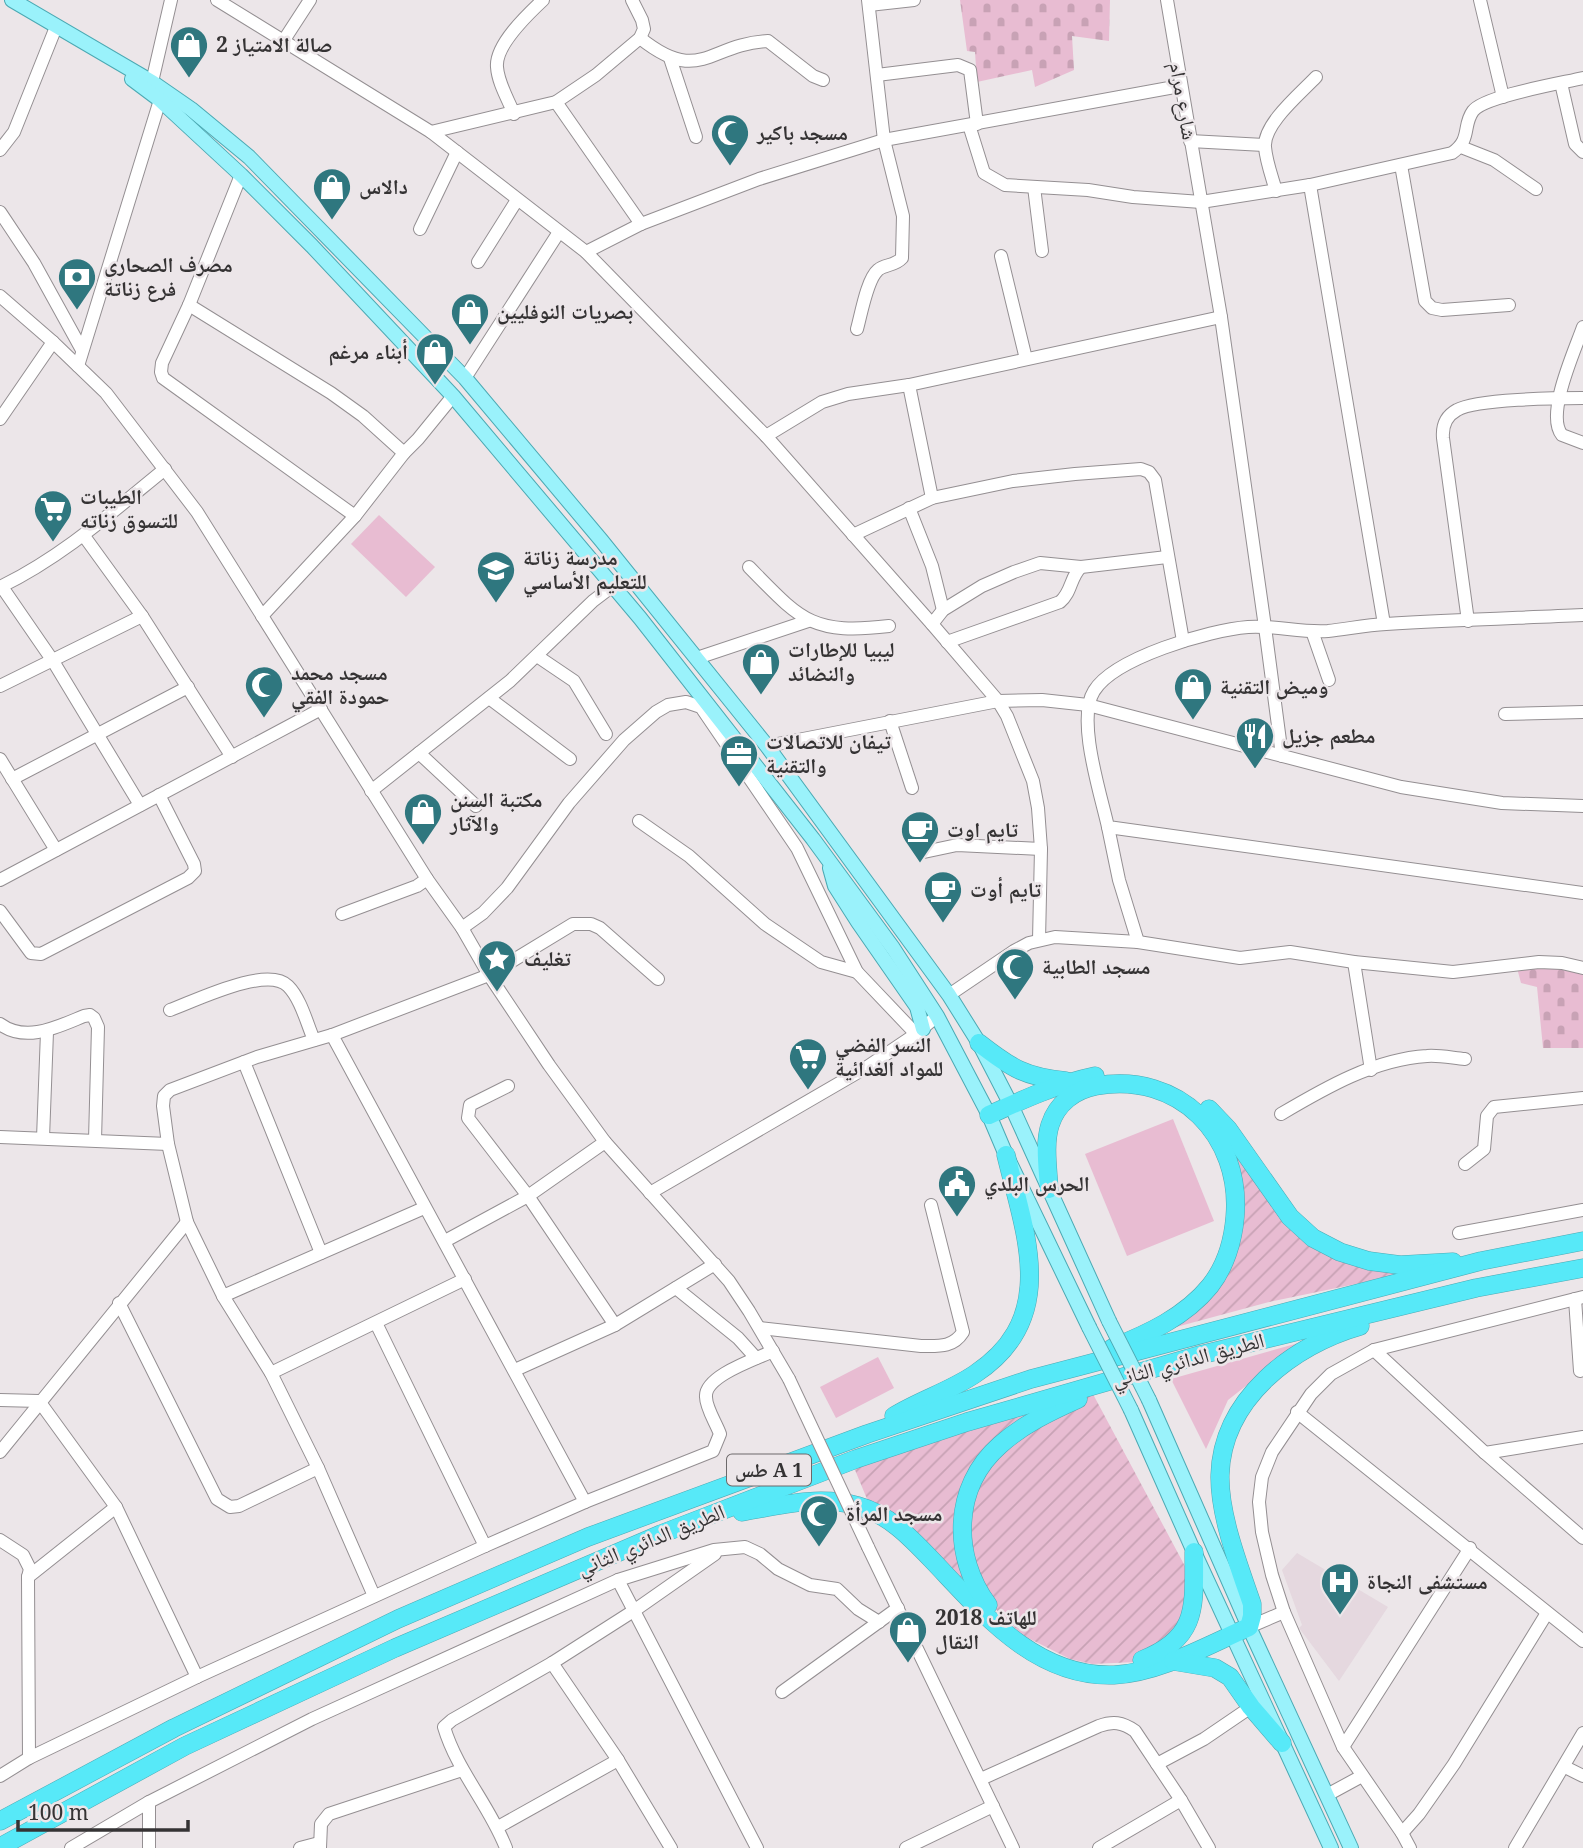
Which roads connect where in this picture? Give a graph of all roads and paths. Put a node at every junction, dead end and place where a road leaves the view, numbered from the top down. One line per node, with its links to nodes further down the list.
1 (12, 0): 21 (main road)
2 (171, 0): 21 (street)
3 (217, 0): 15 (street)
4 (310, 0): 15 (street)
5 (543, 0): 12 (street)
6 (632, 0): 14 (street)
7 (914, 0): 10 (street)
8 (1167, 0): 23 (street, شارع مرام)
9 (1480, 0): 24 (street)
10 (869, 2): 17 (street)
11 (0, 4): 13 (main road)
12 (529, 5): 27 (street)
13 (54, 32): 25 (main road); 35 (street)
14 (640, 38): 16 (street); 26 (street)
15 (284, 40): 29 (street)
16 (670, 58): 20 (street); 30 (street)
17 (877, 75): 28 (street); 31 (street)
18 (1316, 77): 33 (street)
19 (1583, 78): 22 (street)
20 (823, 80)
21 (152, 82): 50 (main road)
22 (1560, 83): 24 (street); 37 (street)
23 (1180, 86): 28 (street); 32 (street, شارع مرام)
24 (1503, 97): 34 (street)
25 (160, 100): 39 (main road); 63 (street)
26 (556, 102): 27 (street); 47 (street)
27 (514, 114): 29 (street)
28 (973, 125): 31 (street); 41 (street)
29 (431, 132): 36 (street)
30 (696, 137)
31 (884, 140): 47 (street); 61 (street)
32 (1190, 141): 33 (street); 45 (street, شارع مرام)
33 (1264, 145): 43 (street)
34 (1461, 147): 38 (street); 42 (street)
35 (0, 150)
36 (457, 152): 44 (street); 48 (street)
37 (1583, 152)
38 (1401, 165): 40 (street); 58 (street)
39 (241, 175): 51 (main road); 57 (street)
40 (1310, 185): 43 (street); 95 (street)
41 (1034, 187): 45 (street); 52 (street)
42 (1536, 189)
43 (1276, 191): 45 (street)
44 (517, 200): 49 (street); 55 (street)
45 (1200, 202): 59 (street, شارع مرام)
46 (0, 212): 63 (street)
47 (641, 224): 53 (street)
48 (420, 229)
49 (559, 232): 53 (street); 66 (street)
50 (325, 233): 51 (main road); 66 (main road)
51 (312, 246): 68 (main road)
52 (1042, 251)
53 (586, 252): 72 (street)
54 (1001, 256): 64 (street)
55 (478, 262)
56 (0, 296): 62 (street)
57 (189, 305): 74 (street); 78 (street)
58 (1509, 305)
59 (1221, 317): 64 (street); 97 (street, شارع مرام)
60 (1583, 327): 69 (street)
61 (857, 329)
62 (53, 342): 65 (street); 71 (street)
63 (82, 351): 65 (street)
64 (1026, 359): 67 (street)
65 (78, 366): 75 (street)
66 (465, 378): 86 (main road)
67 (909, 385): 72 (street); 76 (street)
68 (453, 396): 74 (street); 84 (main road)
69 (1560, 398): 70 (street); 73 (street); 93 (street)
70 (1583, 398)
71 (0, 419)
72 (766, 436): 79 (street)
73 (1583, 443)
74 (404, 453): 78 (street)
75 (165, 469): 80 (street); 90 (street)
76 (932, 498): 77 (street); 81 (street)
77 (909, 509): 79 (street); 87 (street)
78 (355, 516): 90 (street)
79 (853, 535): 94 (street)
80 (84, 536): 85 (street); 89 (street)
81 (1167, 557): 83 (street); 99 (street)
82 (749, 567): 92 (street)
83 (1081, 567): 87 (street); 100 (street)
84 (614, 585): 91 (main road); 101 (street)
85 (1, 587): 103 (street)
86 (655, 607): 91 (main road); 102 (main road)
87 (943, 610): 94 (street)
88 (1583, 615): 93 (street)
89 (142, 616): 103 (street); 106 (street)
90 (262, 616): 110 (street)
91 (640, 618): 134 (main road)
92 (808, 621): 96 (street); 102 (street)
93 (1468, 621): 95 (street)
94 (932, 624): 100 (street)
95 (1384, 624): 98 (street)
96 (889, 626)
97 (1265, 627): 98 (street); 99 (street); 118 (street, شارع مرام)
98 (1312, 631): 104 (street)
99 (1182, 641): 109 (street)
100 (947, 642): 108 (street)
101 (537, 656): 107 (street); 114 (street)
102 (697, 658): 116 (main road)
103 (53, 661): 105 (street); 115 (street)
104 (1329, 680)
105 (0, 686)
106 (188, 687): 115 (street); 119 (street)
107 (489, 698): 117 (street); 121 (street)
108 (998, 701): 109 (street); 113 (street); 131 (street)
109 (1088, 705): 118 (street); 130 (street)
110 (321, 709): 119 (street); 124 (street)
111 (1583, 712): 112 (street)
112 (1505, 714)
113 (890, 722): 116 (street); 123 (street)
114 (607, 734)
115 (98, 736): 122 (street); 126 (street)
116 (767, 746): 148 (main road)
117 (419, 753): 124 (street); 127 (street)
118 (1282, 756): 128 (street)
119 (232, 757): 125 (street)
120 (0, 759): 122 (street)
121 (570, 759)
122 (12, 779): 132 (street)
123 (912, 788)
124 (371, 791): 135 (street)
125 (159, 795): 126 (street); 138 (street)
126 (140, 805): 132 (street)
127 (476, 806)
128 (1583, 806)
129 (639, 821): 145 (street)
130 (1108, 827): 137 (street); 142 (street)
131 (1041, 849): 133 (street); 141 (street)
132 (56, 850): 136 (street)
133 (924, 852)
134 (826, 856): 150 (main road); 152 (main road)
135 (427, 879): 139 (street); 140 (street)
136 (0, 880)
137 (1583, 894)
138 (0, 911)
139 (342, 914)
140 (462, 928): 145 (street); 146 (street)
141 (1039, 940): 142 (street); 148 (street)
142 (1139, 942): 143 (street)
143 (1354, 962): 144 (street); 159 (street)
144 (1583, 968)
145 (857, 972): 152 (street)
146 (489, 975): 147 (street); 154 (street); 169 (street)
147 (658, 979)
148 (949, 995): 156 (main road)
149 (170, 1010): 155 (street)
150 (937, 1017): 152 (street); 165 (main road)
151 (0, 1024): 153 (street)
152 (920, 1031): 174 (street)
153 (47, 1032): 167 (street); 168 (street)
154 (332, 1035): 155 (street); 177 (street)
155 (314, 1040): 158 (street)
156 (979, 1043): 160 (highway); 163 (main road)
157 (1465, 1059): 159 (street)
158 (244, 1062): 170 (street); 183 (street)
159 (1371, 1070): 164 (street)
160 (1069, 1081): 163 (highway); 184 (highway)
161 (508, 1086): 175 (street)
162 (1583, 1098): 172 (street)
163 (1012, 1105): 165 (highway); 173 (main road)
164 (1281, 1114)
165 (989, 1115): 171 (main road)
166 (0, 1137): 167 (street)
167 (43, 1138): 168 (street)
168 (95, 1140): 170 (street)
169 (605, 1142): 174 (street); 175 (street)
170 (168, 1144): 179 (street)
171 (1006, 1155): 207 (highway); 220 (main road, bridge)
172 (1465, 1164)
173 (1049, 1189): 203 (highway); 229 (main road, bridge)
174 (650, 1193): 185 (street)
175 (528, 1196): 181 (street); 194 (street)
176 (931, 1205): 195 (street)
177 (424, 1208): 181 (street); 183 (street)
178 (1583, 1210): 180 (street)
179 (187, 1222): 190 (street); 192 (street)
180 (1459, 1233)
181 (445, 1241): 187 (street)
182 (1583, 1241): 184 (highway, الطريق الدائري الثاني / طس A 1)
183 (321, 1253): 190 (street)
184 (1481, 1261): 203 (highway, الطريق الدائري الثاني / طس A 1)
185 (715, 1264): 188 (street); 195 (street)
186 (1583, 1268): 189 (highway, الطريق الدائري الثاني / طس A 1)
187 (465, 1279): 193 (street); 199 (street)
188 (676, 1288): 194 (street); 198 (street)
189 (1476, 1289): 202 (highway, الطريق الدائري الثاني / طس A 1); 229 (highway)
190 (223, 1296): 201 (street)
191 (1579, 1298): 197 (street); 200 (street)
192 (119, 1303): 205 (street); 211 (street)
193 (376, 1323): 201 (street); 217 (street)
194 (615, 1325): 199 (street)
195 (760, 1328): 196 (street)
196 (773, 1350): 198 (street); 224 (street, bridge)
197 (1374, 1350): 206 (street); 210 (street)
198 (757, 1359): 212 (street)
199 (515, 1370): 212 (street)
200 (1580, 1371)
201 (271, 1373): 211 (street)
202 (1125, 1376): 214 (highway, الطريق الدائري الثاني / طس A 1); 220 (highway)
203 (1031, 1380): 207 (highway, الطريق الدائري الثاني / طس A 1)
204 (0, 1400): 205 (street)
205 (39, 1401): 209 (street); 213 (street)
206 (1297, 1412): 218 (street); 226 (street)
207 (867, 1433): 252 (highway, الطريق الدائري الثاني / طس A 1)
208 (1583, 1437): 210 (street)
209 (0, 1452)
210 (1485, 1453): 215 (street)
211 (318, 1468): 223 (street)
212 (585, 1502): 217 (street)
213 (116, 1507): 221 (street); 233 (street)
214 (699, 1519): 231 (highway); 256 (highway, الطريق الدائري الثاني / طس A 1)
215 (1583, 1538)
216 (0, 1540): 221 (street)
217 (485, 1546): 223 (street)
218 (1470, 1548): 227 (street); 238 (street)
219 (722, 1550): 222 (street); 225 (street); 228 (street)
220 (1194, 1552): 229 (main road)
221 (28, 1577): 239 (street)
222 (618, 1580): 225 (street); 250 (street)
223 (373, 1596): 233 (street)
224 (898, 1608): 228 (street); 247 (street)
225 (635, 1610): 232 (street); 262 (street)
226 (1284, 1612): 229 (street); 238 (street)
227 (1547, 1613): 230 (street); 254 (street)
228 (878, 1622): 234 (street)
229 (1241, 1631): 231 (highway); 237 (main road); 248 (main road)
230 (1583, 1641)
231 (1173, 1661): 235 (highway)
232 (552, 1663): 240 (street); 243 (street)
233 (197, 1677): 239 (street)
234 (782, 1692)
235 (1251, 1707): 237 (highway); 241 (street)
236 (1583, 1733): 242 (street)
237 (1282, 1743): 267 (main road)
238 (1343, 1747): 245 (street)
239 (29, 1758): 244 (street)
240 (618, 1760): 253 (street); 261 (street)
241 (1157, 1764): 247 (street); 249 (street)
242 (1565, 1767): 246 (street); 270 (street)
243 (462, 1770): 253 (street); 255 (street)
244 (0, 1776)
245 (1362, 1776): 248 (street); 254 (street)
246 (1583, 1776)
247 (981, 1779): 251 (street)
248 (1327, 1795): 268 (main road)
249 (1181, 1800): 265 (street); 266 (street)
250 (149, 1802): 257 (street); 258 (street)
251 (993, 1806): 263 (street); 264 (street)
252 (0, 1821)
253 (498, 1827): 260 (street)
254 (1402, 1833): 269 (street)
255 (319, 1846): 259 (street)
256 (0, 1847)
257 (71, 1848)
258 (149, 1848)
259 (300, 1848)
260 (506, 1848)
261 (671, 1848)
262 (757, 1848)
263 (906, 1848)
264 (1013, 1848)
265 (1099, 1848)
266 (1209, 1848)
267 (1331, 1848)
268 (1351, 1848)
269 (1409, 1848)
270 (1515, 1848)

